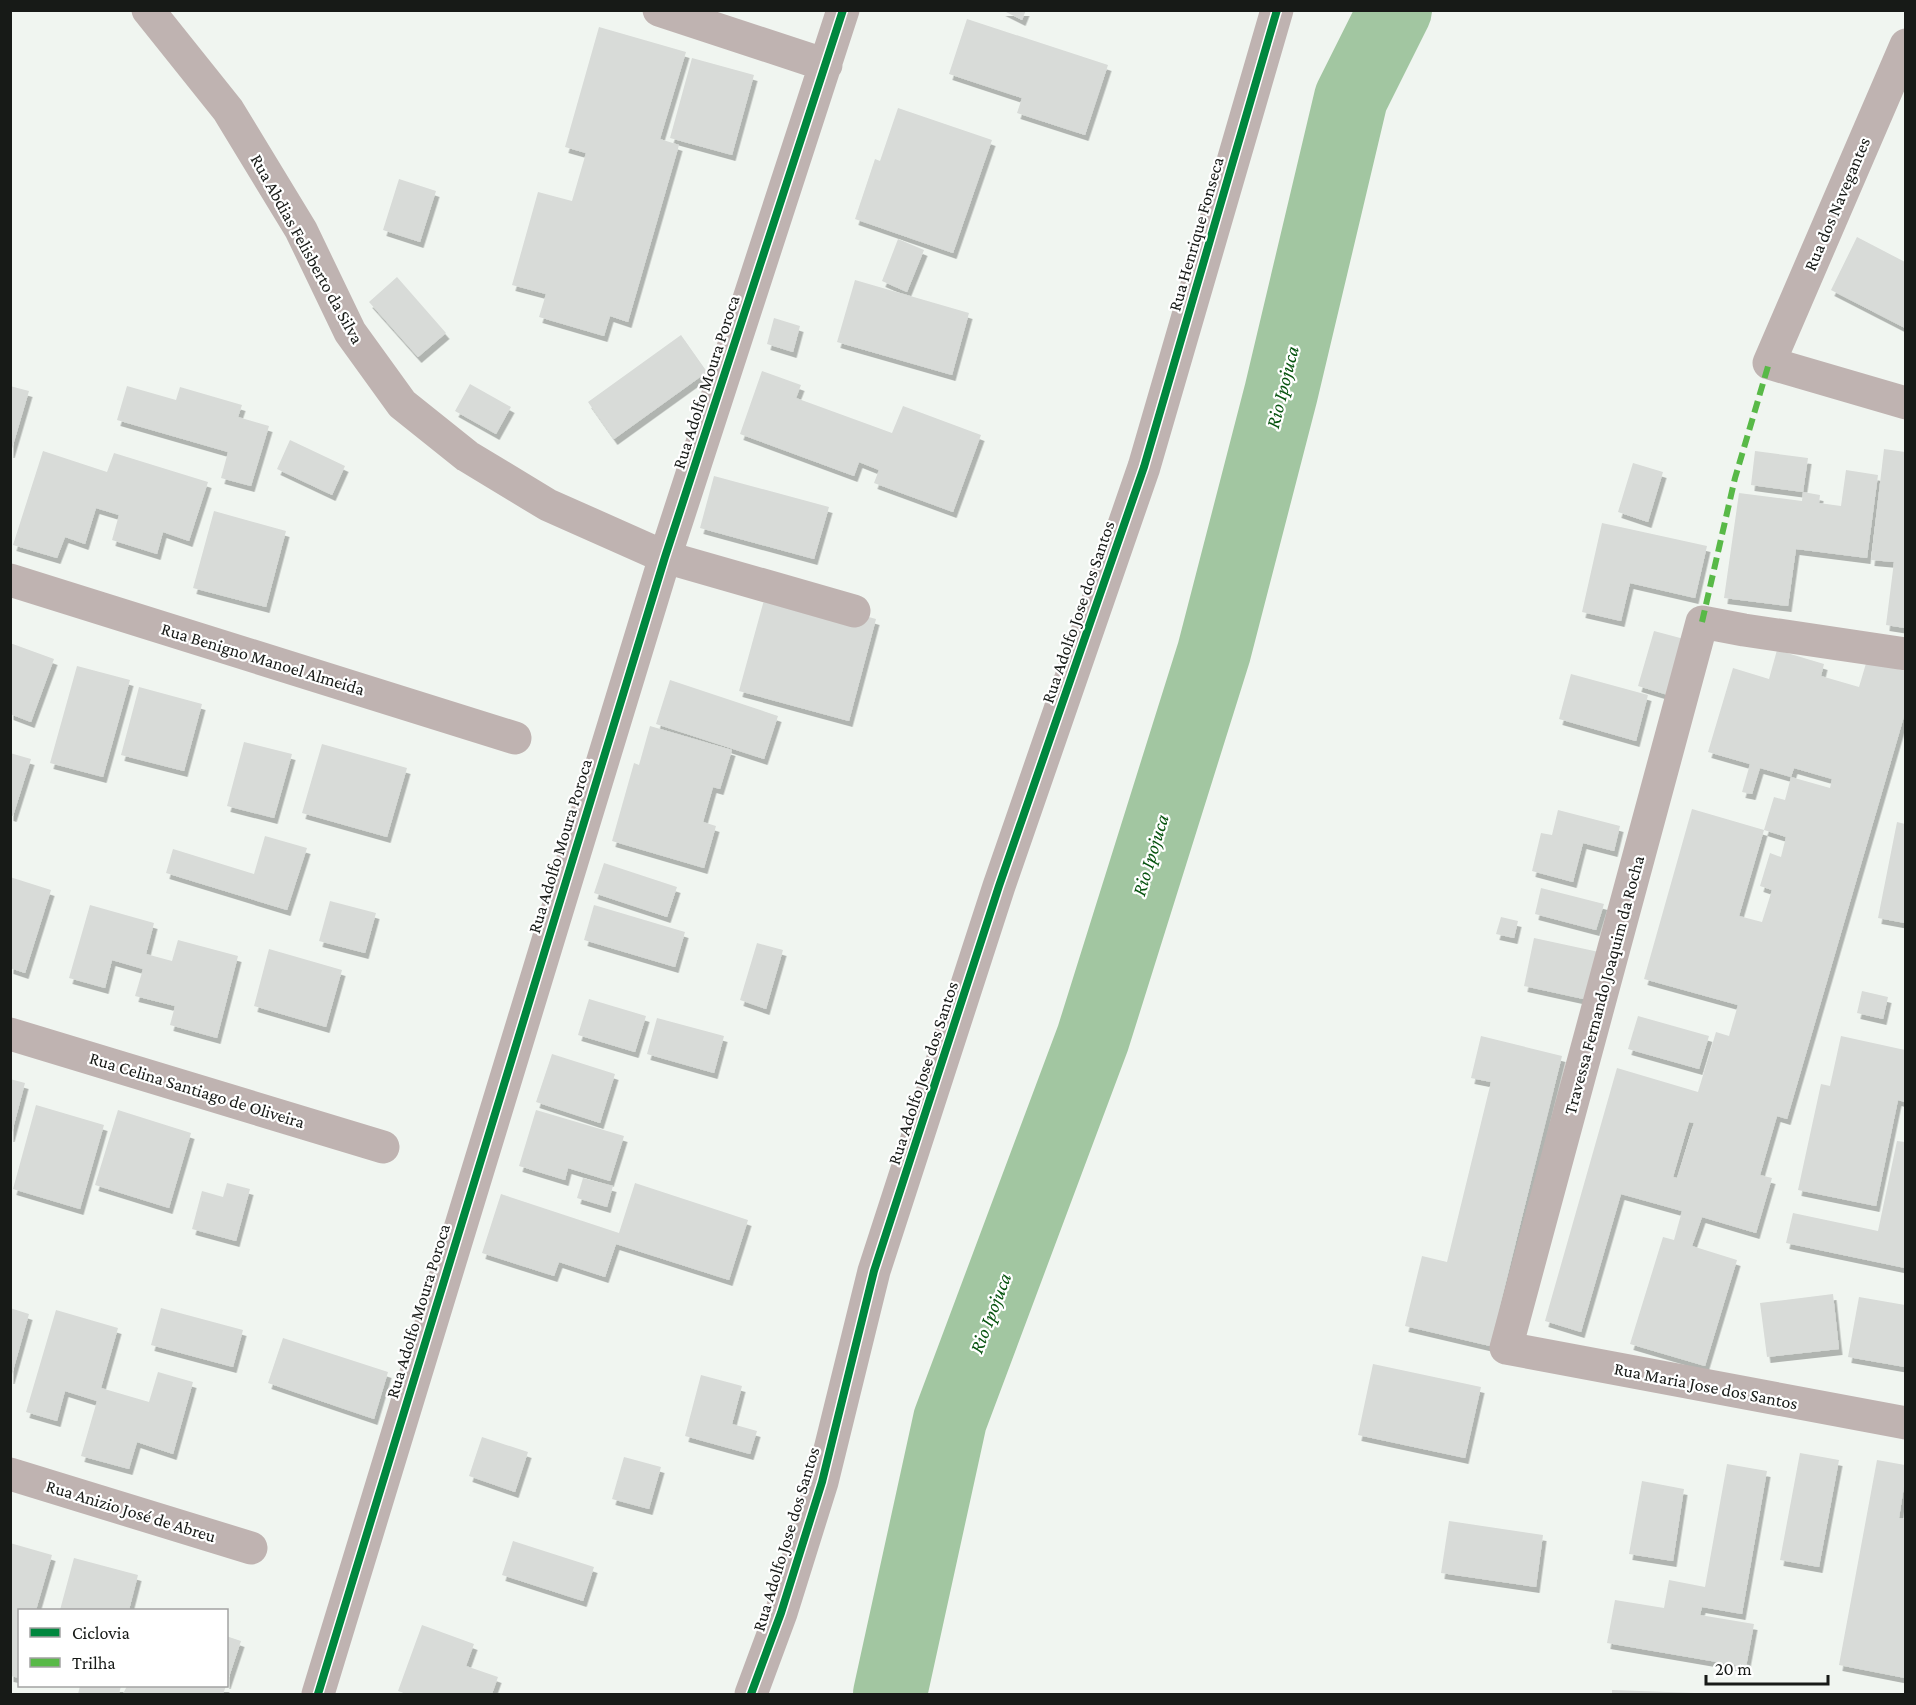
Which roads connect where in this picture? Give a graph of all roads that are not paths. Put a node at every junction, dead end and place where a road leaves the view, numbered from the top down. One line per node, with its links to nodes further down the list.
1 (148, 10): 9 (street, Rua Abdias Felisberto da Silva)
2 (659, 10): 6 (street)
3 (843, 10): 6 (street, Rua Adolfo Moura Poroca)
4 (1277, 10): 8 (street, Rua Henrique Fonseca)
5 (1905, 45): 7 (street, Rua dos Navegantes)
6 (826, 65): 9 (street, Rua Adolfo Moura Poroca)
7 (1905, 403)
8 (1144, 467): 21 (street, Rua Adolfo Jose dos Santos)
9 (664, 557): 11 (street, Rua Abdias Felisberto da Silva); 20 (street, Rua Adolfo Moura Poroca)
10 (10, 580): 13 (street, Rua Benigno Manoel Almeida)
11 (854, 610)
12 (1905, 654): 16 (street, Travessa Fernando Joaquim da Rocha)
13 (515, 738)
14 (10, 1034): 15 (street, Rua Celina Santiago de Oliveira)
15 (383, 1147)
16 (1506, 1348): 17 (street, Rua Maria Jose dos Santos)
17 (1905, 1423)
18 (10, 1474): 19 (street, Rua Anizio José de Abreu)
19 (251, 1548)
20 (318, 1695)
21 (751, 1695)

